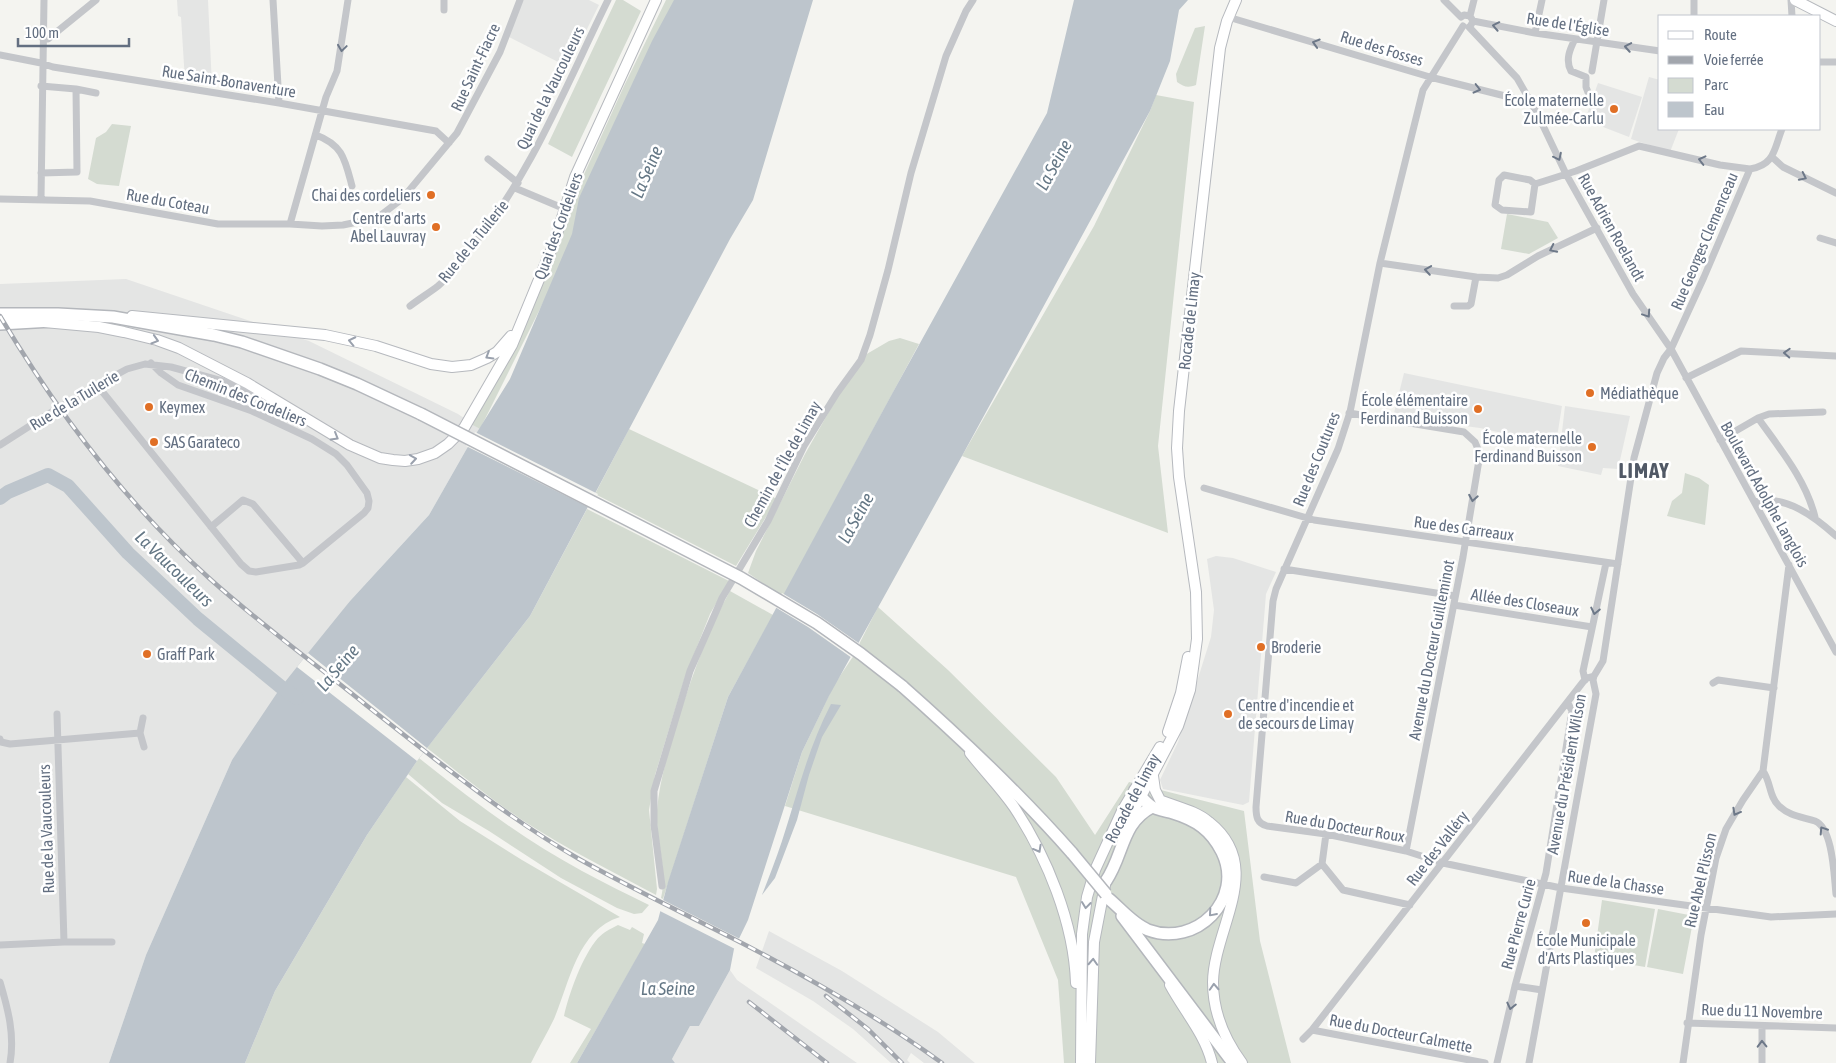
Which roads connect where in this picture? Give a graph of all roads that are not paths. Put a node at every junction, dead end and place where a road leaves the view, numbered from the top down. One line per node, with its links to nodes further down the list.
1 (44, 0): 24 (street)
2 (96, 0): 24 (street)
3 (273, 0): 39 (street)
4 (348, 0): 40 (street, one-way to 40)
5 (444, 0): 17 (street)
6 (520, 0): 43 (street, Rue Saint-Fiacre)
7 (656, 0): 55 (main road, Quai des Cordeliers)
8 (974, 0): 122 (street, Chemin de l'Île de Limay)
9 (1236, 0): 20 (main road, Rocade de Limay)
10 (1444, 0): 22 (street, Rue de l'Église)
11 (1474, 0): 22 (street, Rue des Coutures)
12 (1542, 0): 23 (street)
13 (1604, 0): 26 (street)
14 (1694, 0): 18 (street)
15 (1793, 0): 19 (street); 21 (main road)
16 (606, 1): 51 (street, Quai de la Vaucouleurs)
17 (444, 10)
18 (1694, 15)
19 (1792, 15)
20 (1228, 18): 33 (street, Rue des Fosses, one-way to 20); 95 (main road, Rocade de Limay)
21 (1836, 21)
22 (1469, 22): 23 (street, Rue de l'Église, one-way to 22); 33 (street, Rue des Coutures); 38 (street, Rue Adrien Roelandt)
23 (1535, 33): 25 (street, Rue de l'Église)
24 (43, 39): 31 (street)
25 (1575, 39): 26 (street, Rue de l'Église); 37 (street)
26 (1596, 42): 27 (street, Rue de l'Église, one-way to 26); 32 (street)
27 (1658, 51)
28 (0, 55): 31 (street, Rue Saint-Bonaventure)
29 (1821, 62): 30 (street)
30 (1836, 62)
31 (42, 63): 34 (street); 39 (street, Rue Saint-Bonaventure)
32 (1592, 71)
33 (1430, 77): 38 (street, Rue des Fosses, one-way to 38); 60 (street, Rue des Coutures)
34 (41, 86): 35 (street); 47 (street)
35 (76, 89): 36 (street); 47 (street)
36 (96, 93)
37 (1589, 94)
38 (1528, 97): 48 (street, Rue Adrien Roelandt, one-way to 48)
39 (280, 103): 40 (street, Rue Saint-Bonaventure)
40 (322, 110): 42 (street); 43 (street, Rue Saint-Bonaventure)
41 (1782, 130): 44 (street)
42 (316, 135): 50 (street); 56 (street)
43 (449, 142): 56 (street, Rue Saint-Fiacre)
44 (1772, 157): 46 (street, Rue Georges Clemenceau); 52 (street, one-way to 52)
45 (488, 159): 51 (street)
46 (1750, 169): 48 (street, one-way to 48); 69 (street, Rue Georges Clemenceau)
47 (41, 173): 54 (street)
48 (1566, 174): 49 (street); 57 (street, Rue Adrien Roelandt)
49 (1535, 184): 49 (street)
50 (352, 186)
51 (516, 186): 55 (street, Rue de la Tuilerie); 62 (street, Rue de la Tuilerie)
52 (1836, 193)
53 (0, 198): 54 (street)
54 (41, 198): 56 (street, Rue du Coteau)
55 (565, 209): 66 (main road, Quai des Cordeliers)
56 (290, 224)
57 (1597, 228): 61 (street, one-way to 61); 69 (street, Rue Adrien Roelandt, one-way to 69)
58 (1820, 238): 59 (street)
59 (1836, 243)
60 (1380, 263): 61 (street, one-way to 60); 76 (street, Rue des Coutures)
61 (1476, 277): 63 (street)
62 (410, 306)
63 (1454, 306)
64 (0, 314): 65 (main road)
65 (113, 317): 66 (main road, one-way to 65); 70 (main road)
66 (522, 320): 77 (main road, Quai des Cordeliers, one-way to 66)
67 (38, 322): 68 (main road); 70 (main road); 77 (main road, one-way to 77)
68 (0, 324)
69 (1671, 349): 73 (street, Boulevard Adolphe Langlois); 90 (street, Avenue du Président Wilson)
70 (273, 353): 105 (main road, bridge)
71 (1836, 356): 73 (street, one-way to 73)
72 (151, 363): 74 (street, Rue de la Tuilerie); 77 (street); 88 (street, Chemin des Cordeliers)
73 (1686, 378): 79 (street, Boulevard Adolphe Langlois)
74 (97, 385): 80 (street, Rue de la Tuilerie); 85 (street, Chemin des Cordeliers)
75 (1823, 412): 78 (street)
76 (1349, 413): 83 (street, Rue des Coutures); 87 (street, Avenue du Docteur Guilleminot, one-way to 87)
77 (298, 415)
78 (1758, 418): 79 (street); 84 (street)
79 (1720, 440): 82 (street, Boulevard Adolphe Langlois)
80 (0, 446)
81 (1204, 488): 83 (street, Rue des Carreaux)
82 (1755, 502): 84 (street); 91 (street, Boulevard Adolphe Langlois)
83 (1307, 517): 87 (street, Rue des Carreaux); 92 (street, Rue des Coutures)
84 (1815, 517): 86 (street)
85 (211, 527): 88 (street, Chemin des Cordeliers); 88 (street)
86 (1836, 536)
87 (1465, 542): 89 (street, Rue des Carreaux); 93 (street, Avenue du Docteur Guilleminot)
88 (303, 563)
89 (1606, 563): 90 (street, Rue des Carreaux); 96 (street, one-way to 96)
90 (1618, 564): 98 (street, Avenue du Président Wilson)
91 (1789, 565): 97 (street, Boulevard Adolphe Langlois); 101 (street, Rue Abel Plisson)
92 (1284, 570): 93 (street); 114 (street, Rue des Coutures)
93 (1455, 596): 94 (street, Avenue du Docteur Guilleminot)
94 (1454, 605): 96 (street, Allée des Closeaux); 116 (street, Avenue du Docteur Guilleminot)
95 (1195, 625): 111 (main road, Rocade de Limay); 112 (main road, Rocade de Limay)
96 (1592, 627): 99 (street)
97 (1836, 652)
98 (1594, 676): 99 (street, Rue des Valléry); 123 (street, Avenue du Président Wilson)
99 (1585, 680): 102 (street, Rue des Valléry)
100 (1713, 684): 101 (street)
101 (1774, 688): 110 (street, Rue Abel Plisson)
102 (1568, 702): 117 (street, Rue des Valléry); 121 (street, Rue Pierre Curie)
103 (57, 714): 108 (street, Rue de la Vaucouleurs)
104 (143, 718): 106 (street)
105 (952, 731): 125 (main road, bridge); 142 (main road, one-way to 142)
106 (140, 733): 108 (street); 109 (street)
107 (0, 739): 108 (street)
108 (57, 739): 129 (street, Rue de la Vaucouleurs)
109 (144, 747)
110 (1763, 772): 124 (street, one-way to 110); 127 (street, Rue Abel Plisson, one-way to 127)
111 (1153, 776): 112 (main road, Rocade de Limay); 113 (main road)
112 (1138, 794): 113 (main road); 120 (main road, Rocade de Limay); 142 (main road, Rocade de Limay, one-way to 142)
113 (1156, 803): 120 (main road); 125 (main road, one-way to 125); 149 (main road, one-way to 113)
114 (1259, 822): 115 (street, Rue du Docteur Roux)
115 (1326, 834): 116 (street, Rue du Docteur Roux); 118 (street)
116 (1406, 851): 117 (street, Rue du Docteur Roux)
117 (1443, 863): 121 (street, Rue du Docteur Roux); 126 (street, Rue des Valléry)
118 (1322, 864): 119 (street); 126 (street)
119 (1264, 877)
120 (1106, 881): 136 (main road, Rocade de Limay, one-way to 120)
121 (1542, 885): 123 (street, Rue de la Chasse); 134 (street, Rue Pierre Curie)
122 (662, 886)
123 (1561, 888): 127 (street, Rue de la Chasse); 135 (street, Avenue du Président Wilson)
124 (1836, 894)
125 (1107, 897): 132 (main road)
126 (1410, 905): 140 (street, Rue des Valléry)
127 (1705, 908): 128 (street, Rue de la Chasse); 137 (street, Rue Abel Plisson)
128 (1836, 914)
129 (64, 942): 130 (street); 131 (street)
130 (112, 942)
131 (0, 945)
132 (1162, 971): 147 (main road); 148 (main road)
133 (0, 982): 143 (street)
134 (1515, 986): 135 (street); 151 (street, Rue Pierre Curie, one-way to 151)
135 (1542, 990): 152 (street, Avenue du Président Wilson)
136 (1092, 991): 145 (main road, Rocade de Limay); 146 (main road)
137 (1687, 1023): 138 (street, Rue du 11 Novembre); 153 (street, Rue Abel Plisson)
138 (1762, 1026): 139 (street, Rue du 11 Novembre); 154 (street, one-way to 138)
139 (1836, 1028)
140 (1312, 1030): 141 (street, Rue des Valléry); 150 (street, Rue du Docteur Calmette)
141 (1303, 1038)
142 (1081, 1052): 144 (main road, Rocade de Limay)
143 (10, 1063)
144 (1081, 1063)
145 (1090, 1063)
146 (1098, 1063)
147 (1212, 1063)
148 (1234, 1063)
149 (1242, 1063)
150 (1485, 1063)
151 (1497, 1063)
152 (1529, 1063)
153 (1683, 1063)
154 (1762, 1063)

